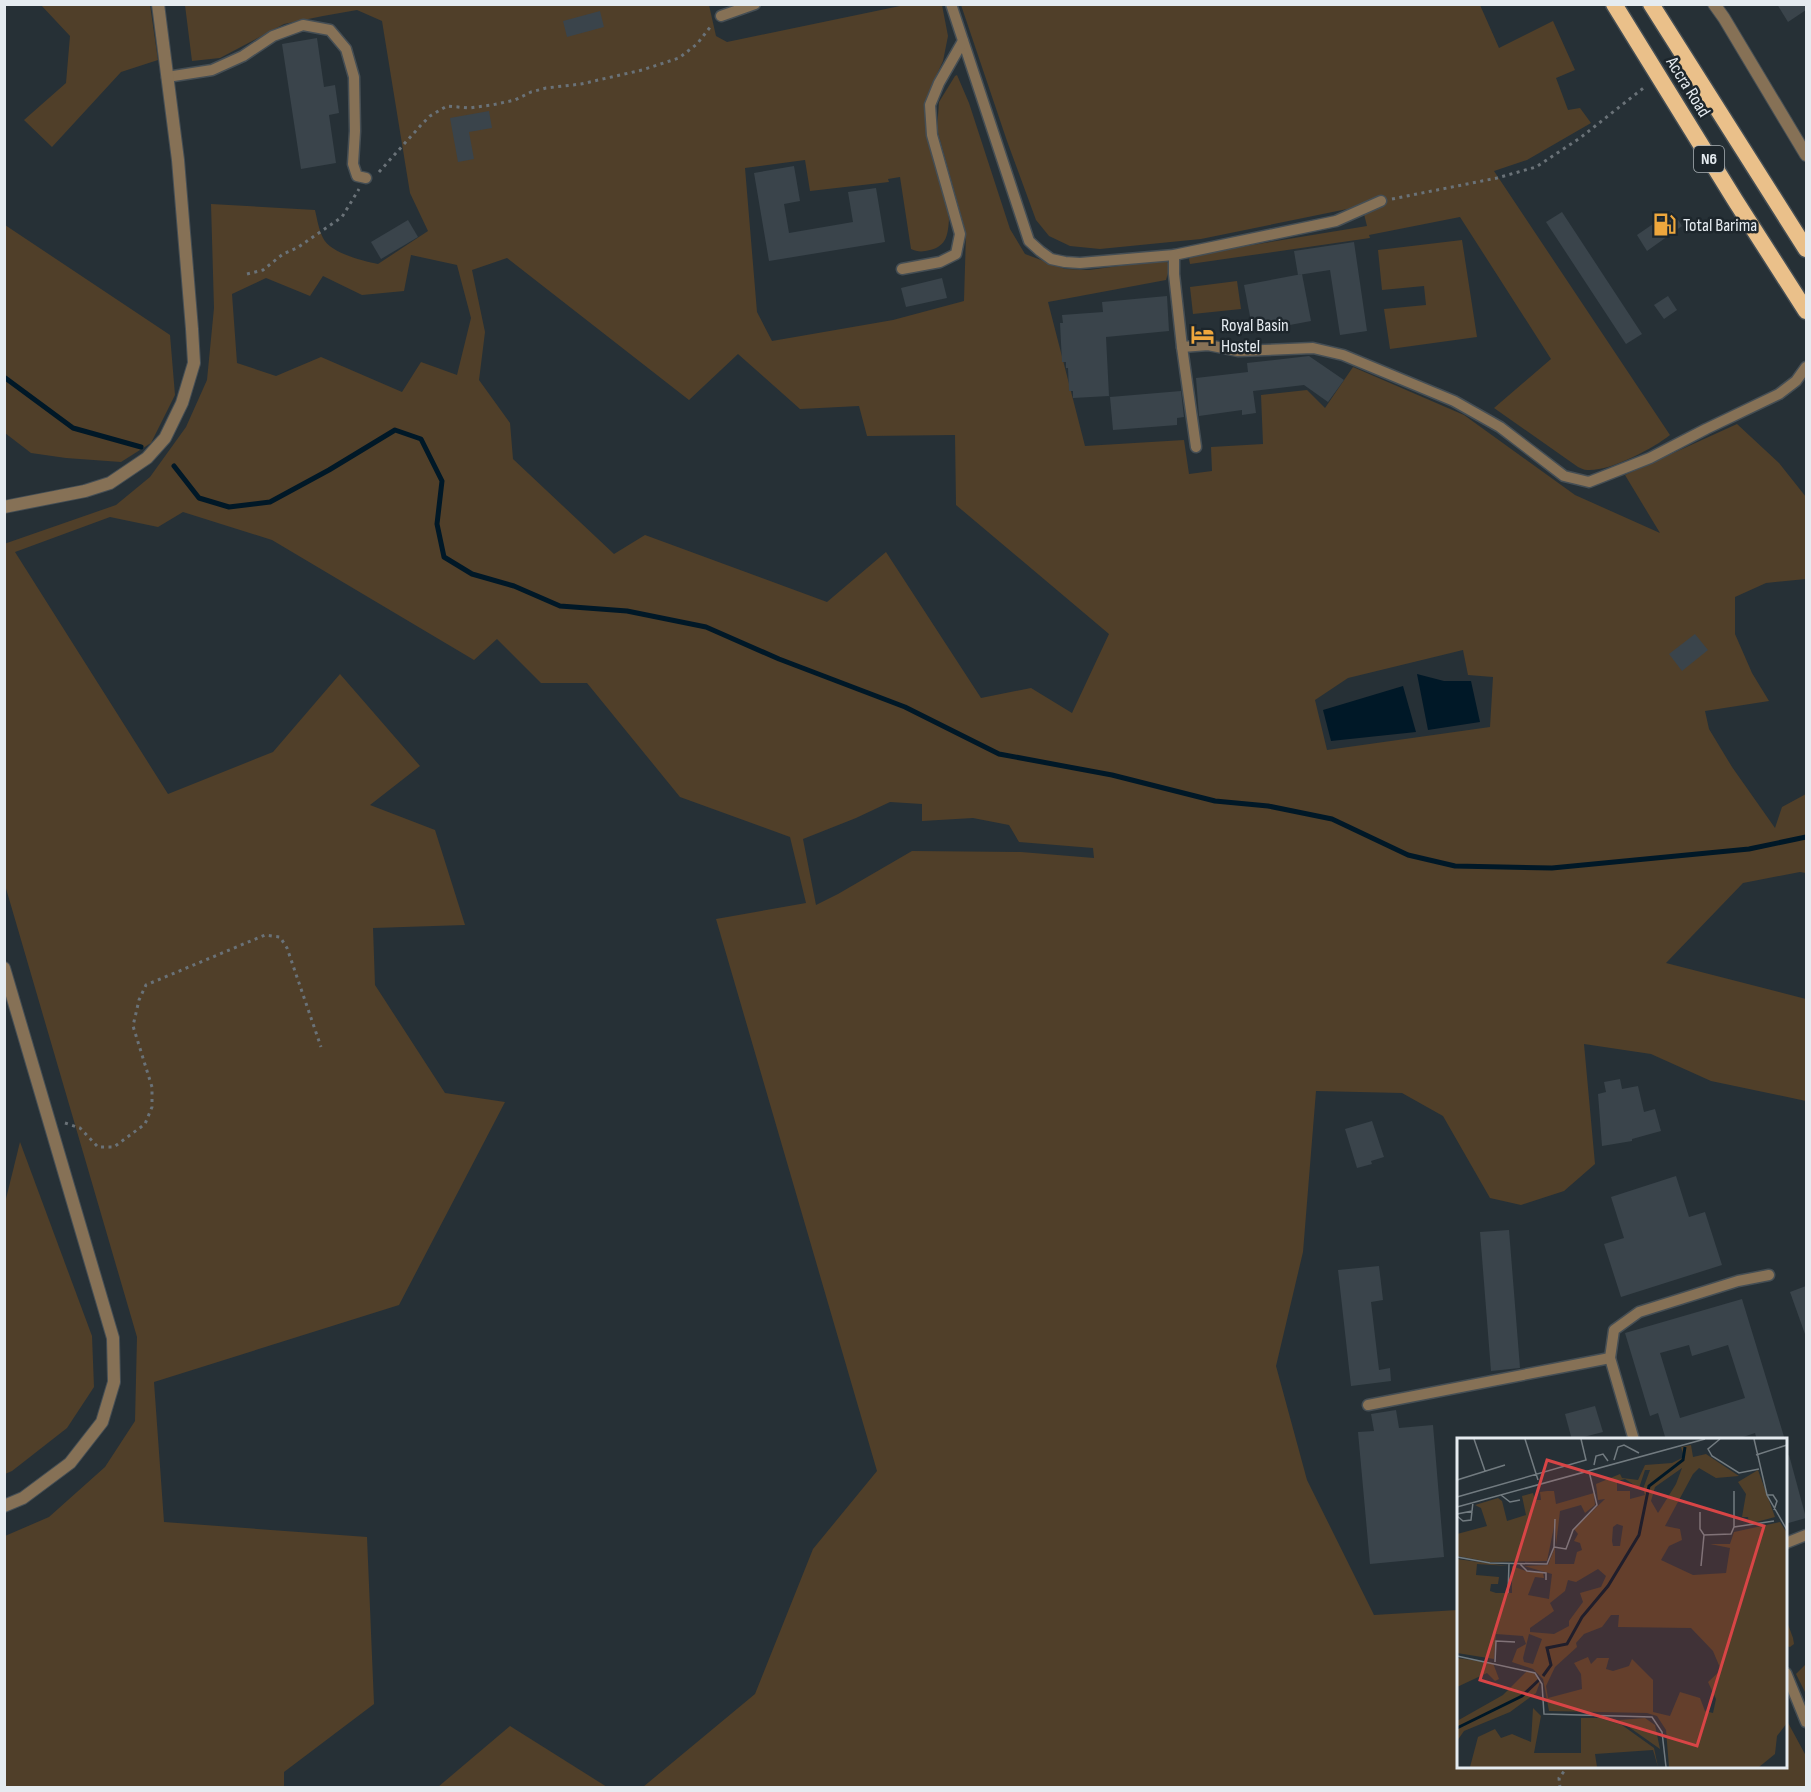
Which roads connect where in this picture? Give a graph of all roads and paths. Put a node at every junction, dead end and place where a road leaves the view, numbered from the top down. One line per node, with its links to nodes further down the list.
1 (158, 4): 10 (street)
2 (754, 4): 7 (lane)
3 (951, 4): 8 (lane)
4 (1614, 4): 9 (highway, Accra Road / N6)
5 (1651, 4): 14 (highway, Accra Road / N6)
6 (1714, 4): 11 (street)
7 (721, 16): 12 (path)
8 (963, 41): 15 (lane); 16 (lane)
9 (1658, 76): 13 (path); 18 (highway, Accra Road / N6)
10 (167, 77): 12 (lane); 22 (street)
11 (1806, 155)
12 (366, 178): 17 (path)
13 (1382, 201): 15 (lane)
14 (1806, 249)
15 (1174, 255): 19 (lane)
16 (902, 269)
17 (248, 274)
18 (1806, 311)
19 (1182, 347): 20 (lane); 21 (lane)
20 (1806, 367)
21 (1196, 447)
22 (4, 507)
23 (4, 968): 25 (street)
24 (321, 1047): 25 (path)
25 (49, 1119): 30 (street)
26 (1769, 1275): 27 (lane)
27 (1610, 1358): 28 (lane); 29 (lane)
28 (1368, 1405)
29 (1633, 1438)
30 (4, 1506)
31 (1806, 1534): 32 (lane)
32 (1787, 1542)
33 (1787, 1678): 34 (lane)
34 (1806, 1722)
35 (1567, 1768): 36 (path)
36 (1560, 1788)

